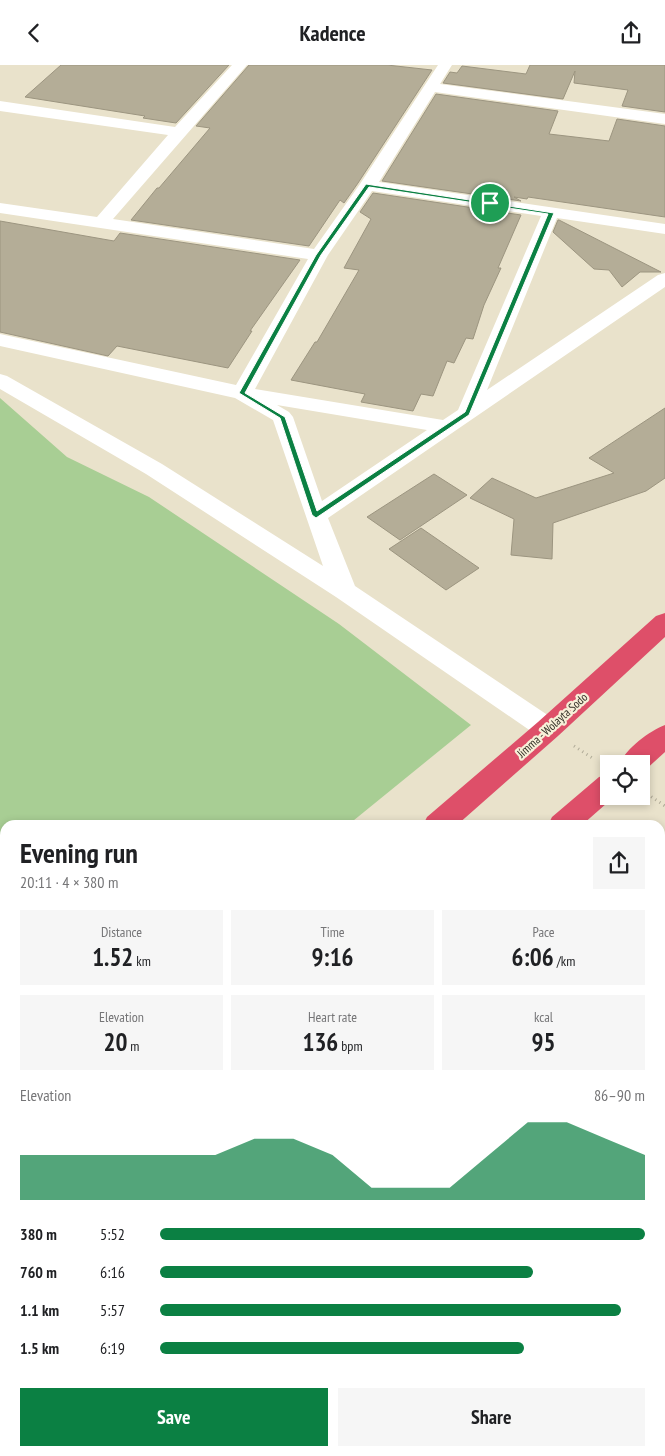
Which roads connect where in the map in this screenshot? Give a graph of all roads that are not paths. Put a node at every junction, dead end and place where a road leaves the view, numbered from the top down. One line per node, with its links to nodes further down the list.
1 (240, 65): 6 (street)
2 (445, 65): 3 (street)
3 (432, 87): 5 (street); 7 (street)
4 (0, 106): 6 (street)
5 (665, 119)
6 (178, 132): 10 (street)
7 (368, 185): 9 (street); 12 (street)
8 (0, 208): 10 (street)
9 (551, 213): 11 (street); 17 (street)
10 (102, 222): 12 (street)
11 (665, 229)
12 (318, 255): 16 (street)
13 (665, 279): 17 (street)
14 (0, 341): 16 (street)
15 (0, 380): 20 (street)
16 (242, 393): 18 (street); 19 (street)
17 (467, 413): 18 (street)
18 (447, 427): 19 (street)
19 (316, 515): 20 (street)
20 (345, 591): 22 (street)
21 (665, 622): 22 (highway, Jimma - Wolayta Sodo)
22 (548, 729): 26 (highway, Jimma - Wolayta Sodo)
23 (665, 736): 24 (highway)
24 (643, 755)
25 (600, 780): 27 (highway)
26 (443, 820)
27 (566, 820)

